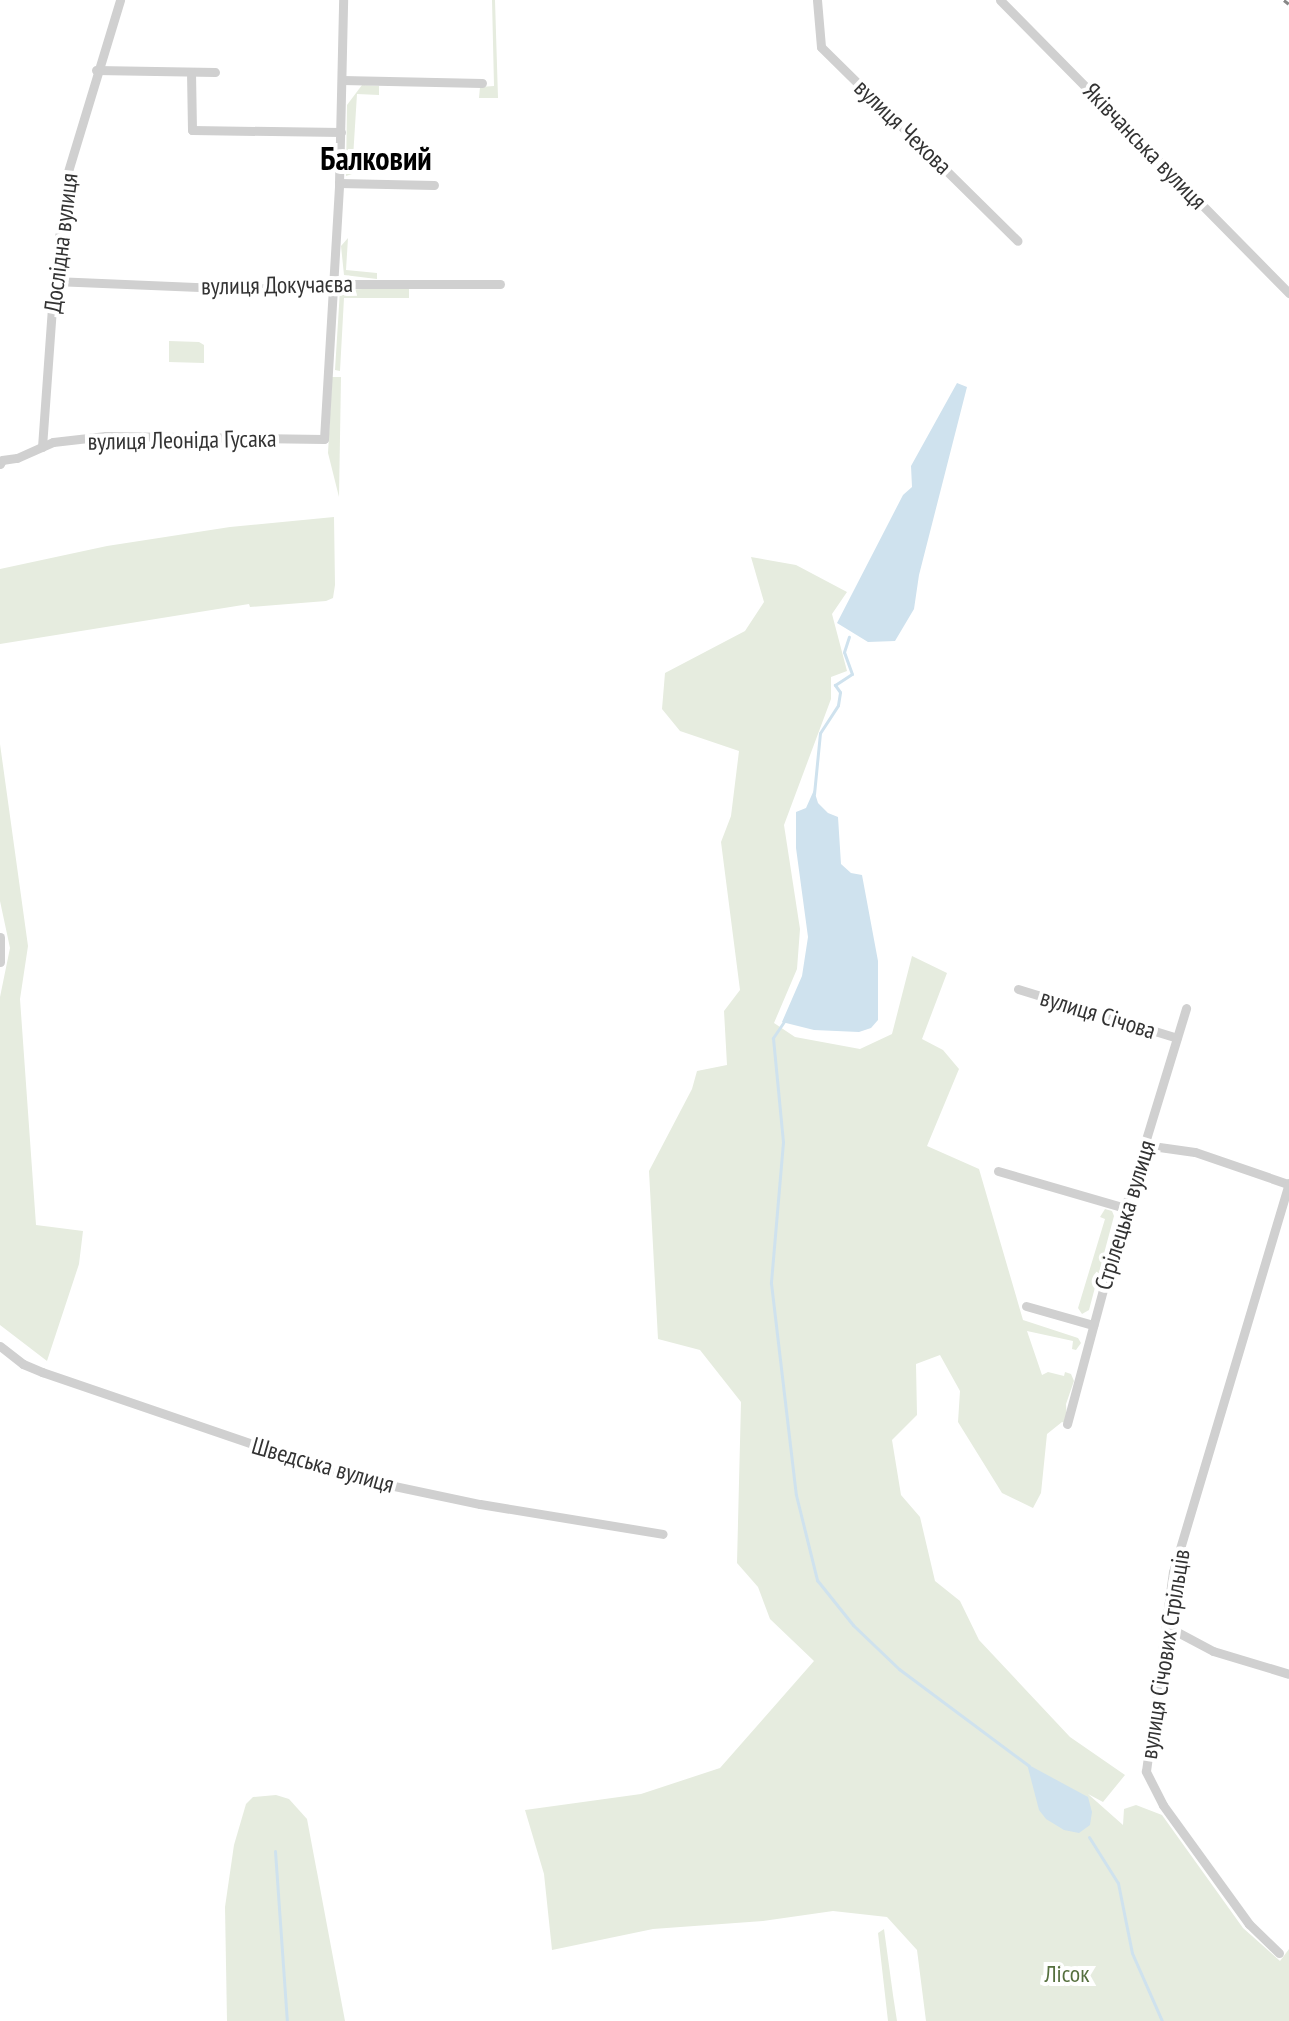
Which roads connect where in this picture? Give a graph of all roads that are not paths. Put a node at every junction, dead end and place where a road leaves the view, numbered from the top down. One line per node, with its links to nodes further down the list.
1 (120, 0): 5 (street, Дослідна вулиця)
2 (343, 0): 8 (street)
3 (817, 0): 13 (street, вулиця Чехова)
4 (1000, 0): 17 (street, Яківчанська вулиця)
5 (96, 70): 6 (street); 14 (street, Дослідна вулиця)
6 (191, 72): 7 (street); 10 (street)
7 (215, 72)
8 (342, 80): 9 (street); 10 (street)
9 (482, 83)
10 (341, 132): 11 (street)
11 (339, 183): 12 (street); 15 (street)
12 (434, 185)
13 (1018, 241)
14 (54, 281): 15 (street, вулиця Докучаєва); 18 (street, Дослідна вулиця)
15 (332, 284): 16 (street, вулиця Докучаєва); 18 (street, вулиця Леоніда Гусака)
16 (500, 284)
17 (1289, 293)
18 (42, 447): 19 (street)
19 (1, 462)
20 (0, 937): 21 (street)
21 (0, 962)
22 (1018, 989): 24 (street, вулиця Січова)
23 (1186, 1008): 24 (street, Стрілецька вулиця)
24 (1177, 1038): 25 (street, Стрілецька вулиця)
25 (1145, 1145): 27 (street); 28 (street, Стрілецька вулиця)
26 (998, 1171): 28 (street)
27 (1289, 1183): 34 (street, вулиця Січових Стрільців)
28 (1125, 1208): 30 (street, Стрілецька вулиця)
29 (1026, 1306): 30 (street)
30 (1093, 1325): 32 (street, Стрілецька вулиця)
31 (0, 1346): 33 (street, Шведська вулиця)
32 (1067, 1424)
33 (663, 1534)
34 (1166, 1626): 35 (street); 36 (street, вулиця Січових Стрільців)
35 (1289, 1674)
36 (1279, 1953)

